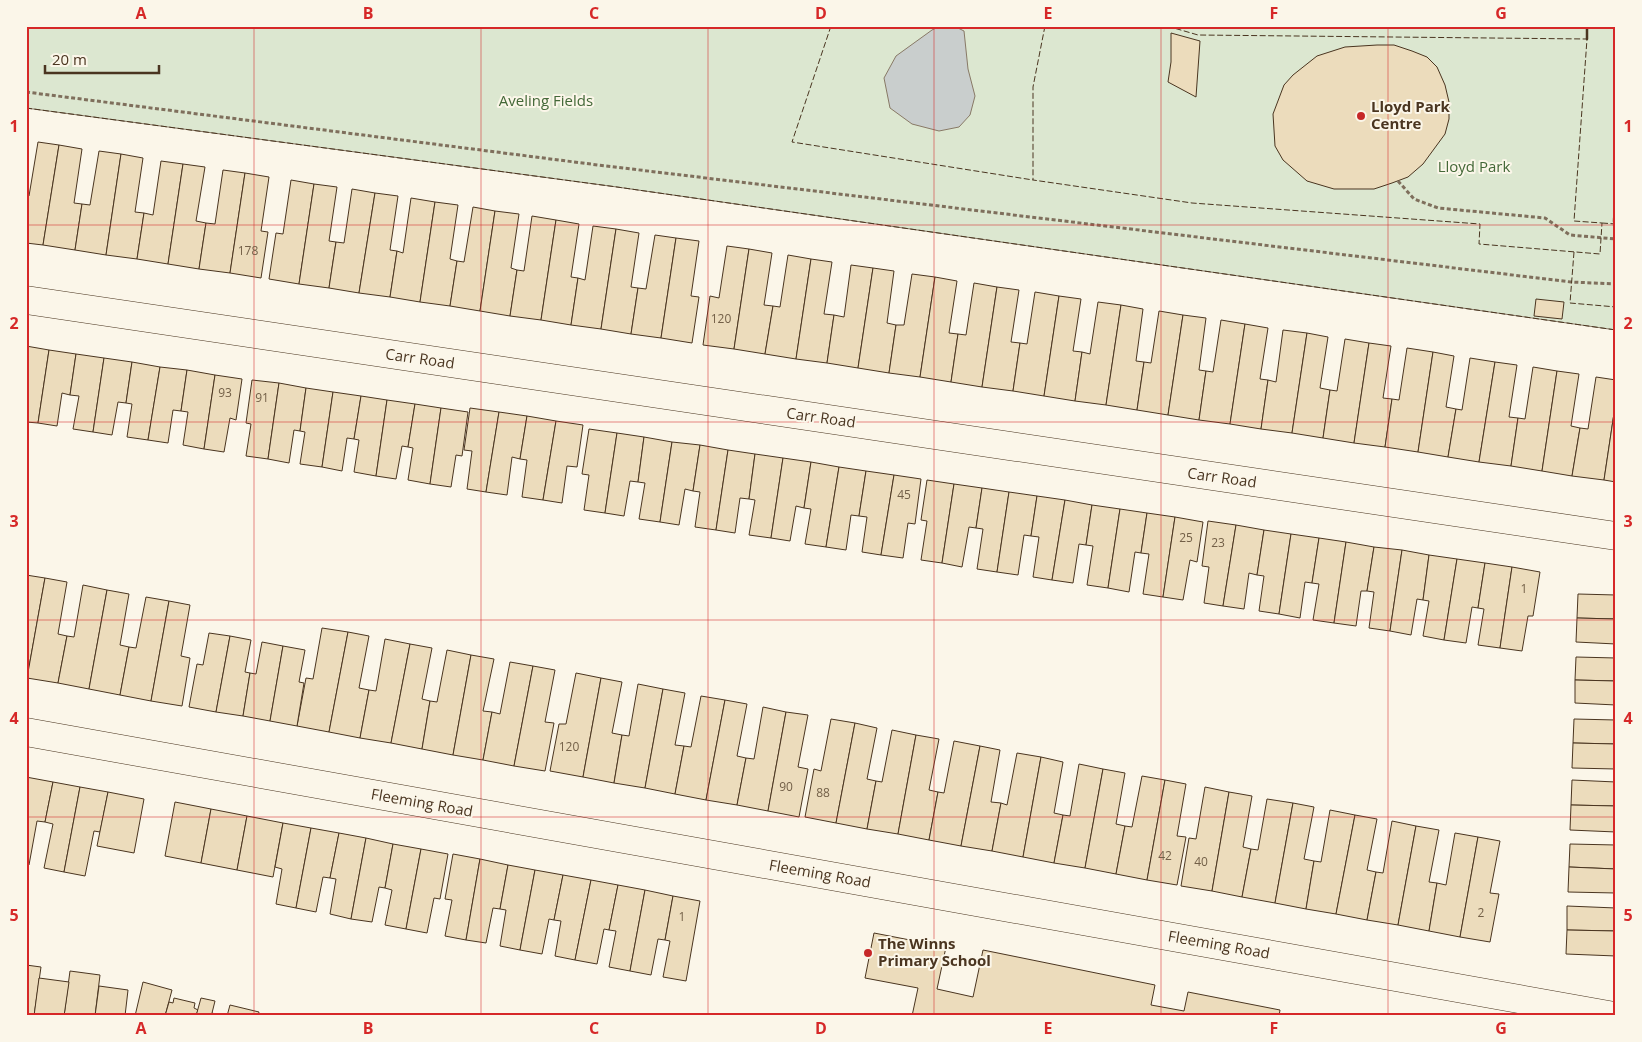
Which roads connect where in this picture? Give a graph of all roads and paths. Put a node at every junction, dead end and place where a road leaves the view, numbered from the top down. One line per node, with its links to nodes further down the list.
1 (26, 92): 6 (path)
2 (1398, 181): 5 (path)
3 (1616, 192): 4 (path)
4 (1616, 230)
5 (1616, 239)
6 (1616, 284)
7 (26, 300): 8 (street, Carr Road)
8 (1616, 536)
9 (26, 732): 10 (street, Fleeming Road)
10 (1614, 1016)

